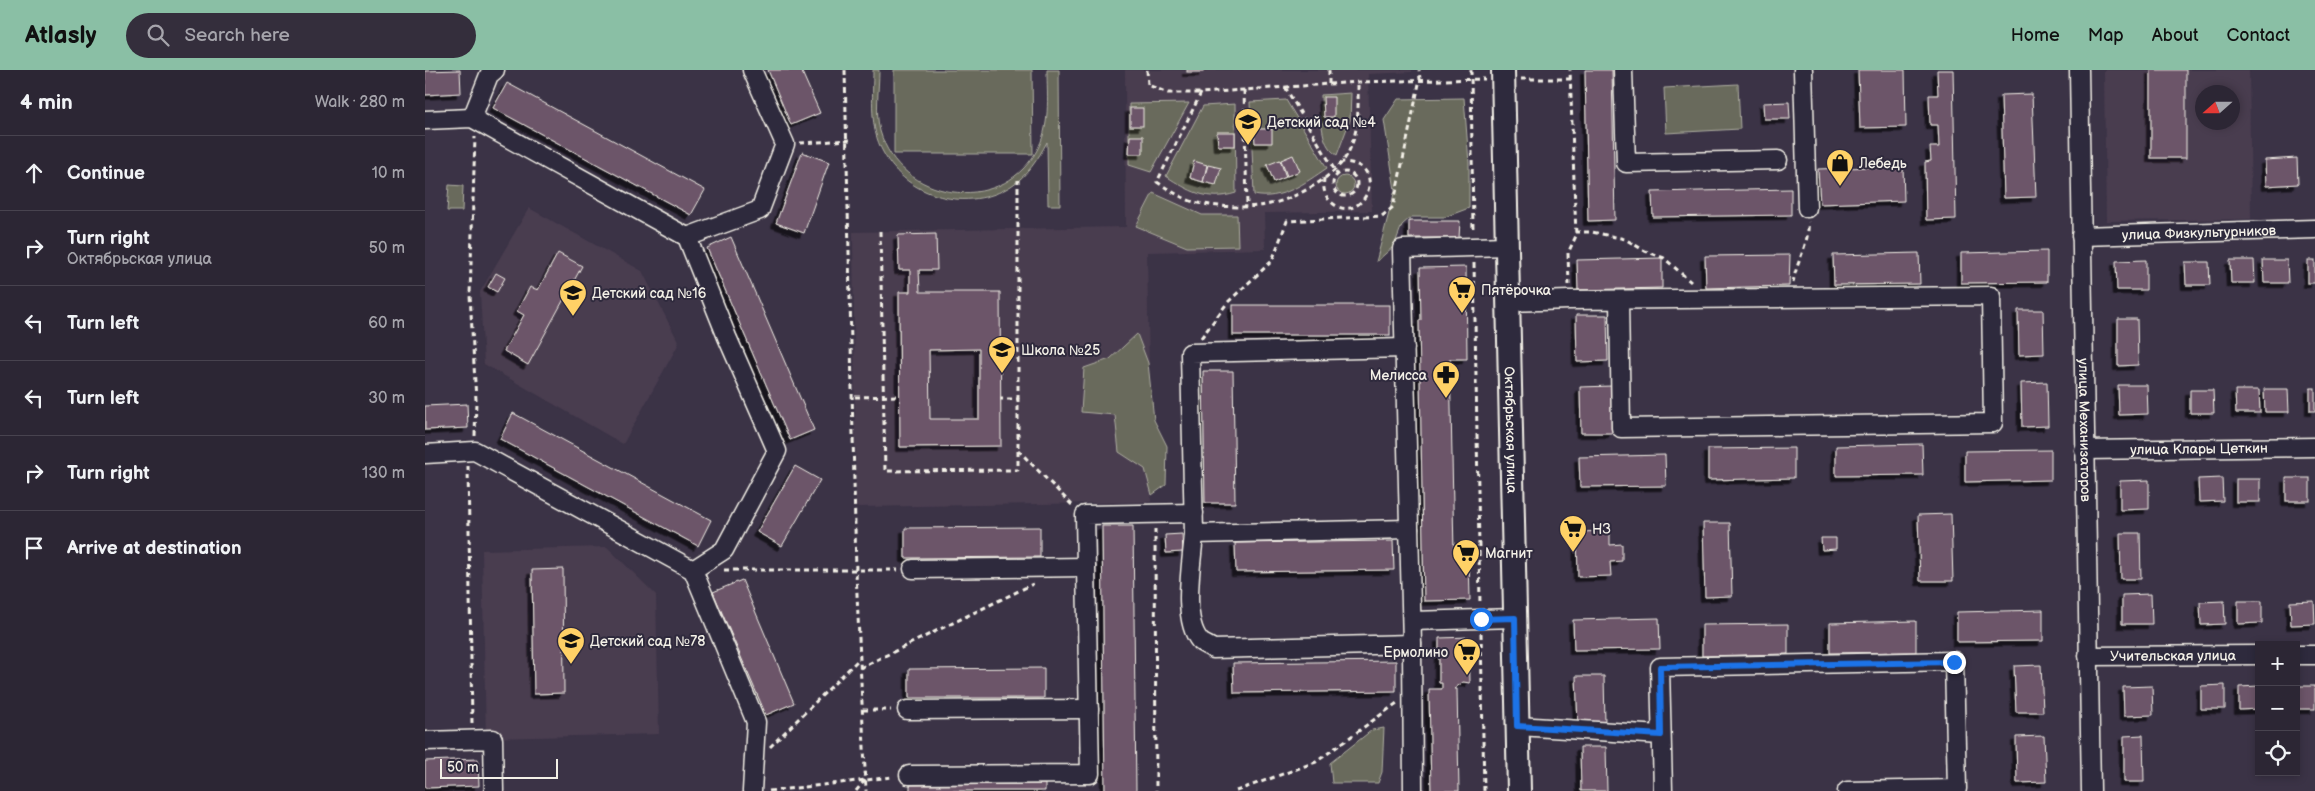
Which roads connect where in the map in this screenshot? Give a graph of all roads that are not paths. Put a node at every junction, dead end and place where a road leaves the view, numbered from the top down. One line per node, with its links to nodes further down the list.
1 (752, 70): 13 (street)
2 (1623, 70): 9 (street)
3 (1803, 70): 10 (street)
4 (2079, 70): 12 (street, улица Механизаторов)
5 (489, 72): 7 (street)
6 (1503, 74): 14 (main road, Октябрьская улица)
7 (472, 118): 8 (street); 13 (street)
8 (425, 120)
9 (1778, 160)
10 (1807, 208)
11 (2315, 229): 12 (street, улица Физкультурников)
12 (2081, 236): 19 (street, улица Механизаторов)
13 (687, 237): 26 (street)
14 (1507, 246): 16 (main road, Октябрьская улица); 17 (street)
15 (1619, 300): 15 (street); 16 (street)
16 (1508, 302): 27 (main road, Октябрьская улица)
17 (1405, 348): 21 (street); 22 (street)
18 (2315, 448): 19 (street, улица Клары Цеткин)
19 (2084, 450): 33 (street, улица Механизаторов)
20 (425, 454): 26 (street)
21 (1194, 513): 23 (street); 24 (street)
22 (1409, 529): 23 (street); 28 (street)
23 (1194, 534): 29 (street)
24 (1086, 567): 25 (street); 34 (street)
25 (913, 569)
26 (693, 570): 41 (street)
27 (1515, 618): 28 (street); 36 (main road, Октябрьская улица)
28 (1412, 620): 29 (street)
29 (1413, 644): 42 (street)
30 (2255, 655): 33 (street, Учительская улица)
31 (2300, 655): 32 (street)
32 (2315, 655)
33 (2089, 656): 46 (street, улица Механизаторов)
34 (1089, 709): 35 (street); 39 (street)
35 (907, 710)
36 (1517, 726): 37 (street); 43 (main road, Октябрьская улица)
37 (1661, 735): 44 (street); 45 (street)
38 (425, 741): 40 (street)
39 (909, 775)
40 (494, 791)
41 (752, 791)
42 (1413, 791)
43 (1519, 791)
44 (1663, 791)
45 (1847, 791)
46 (2091, 791)

